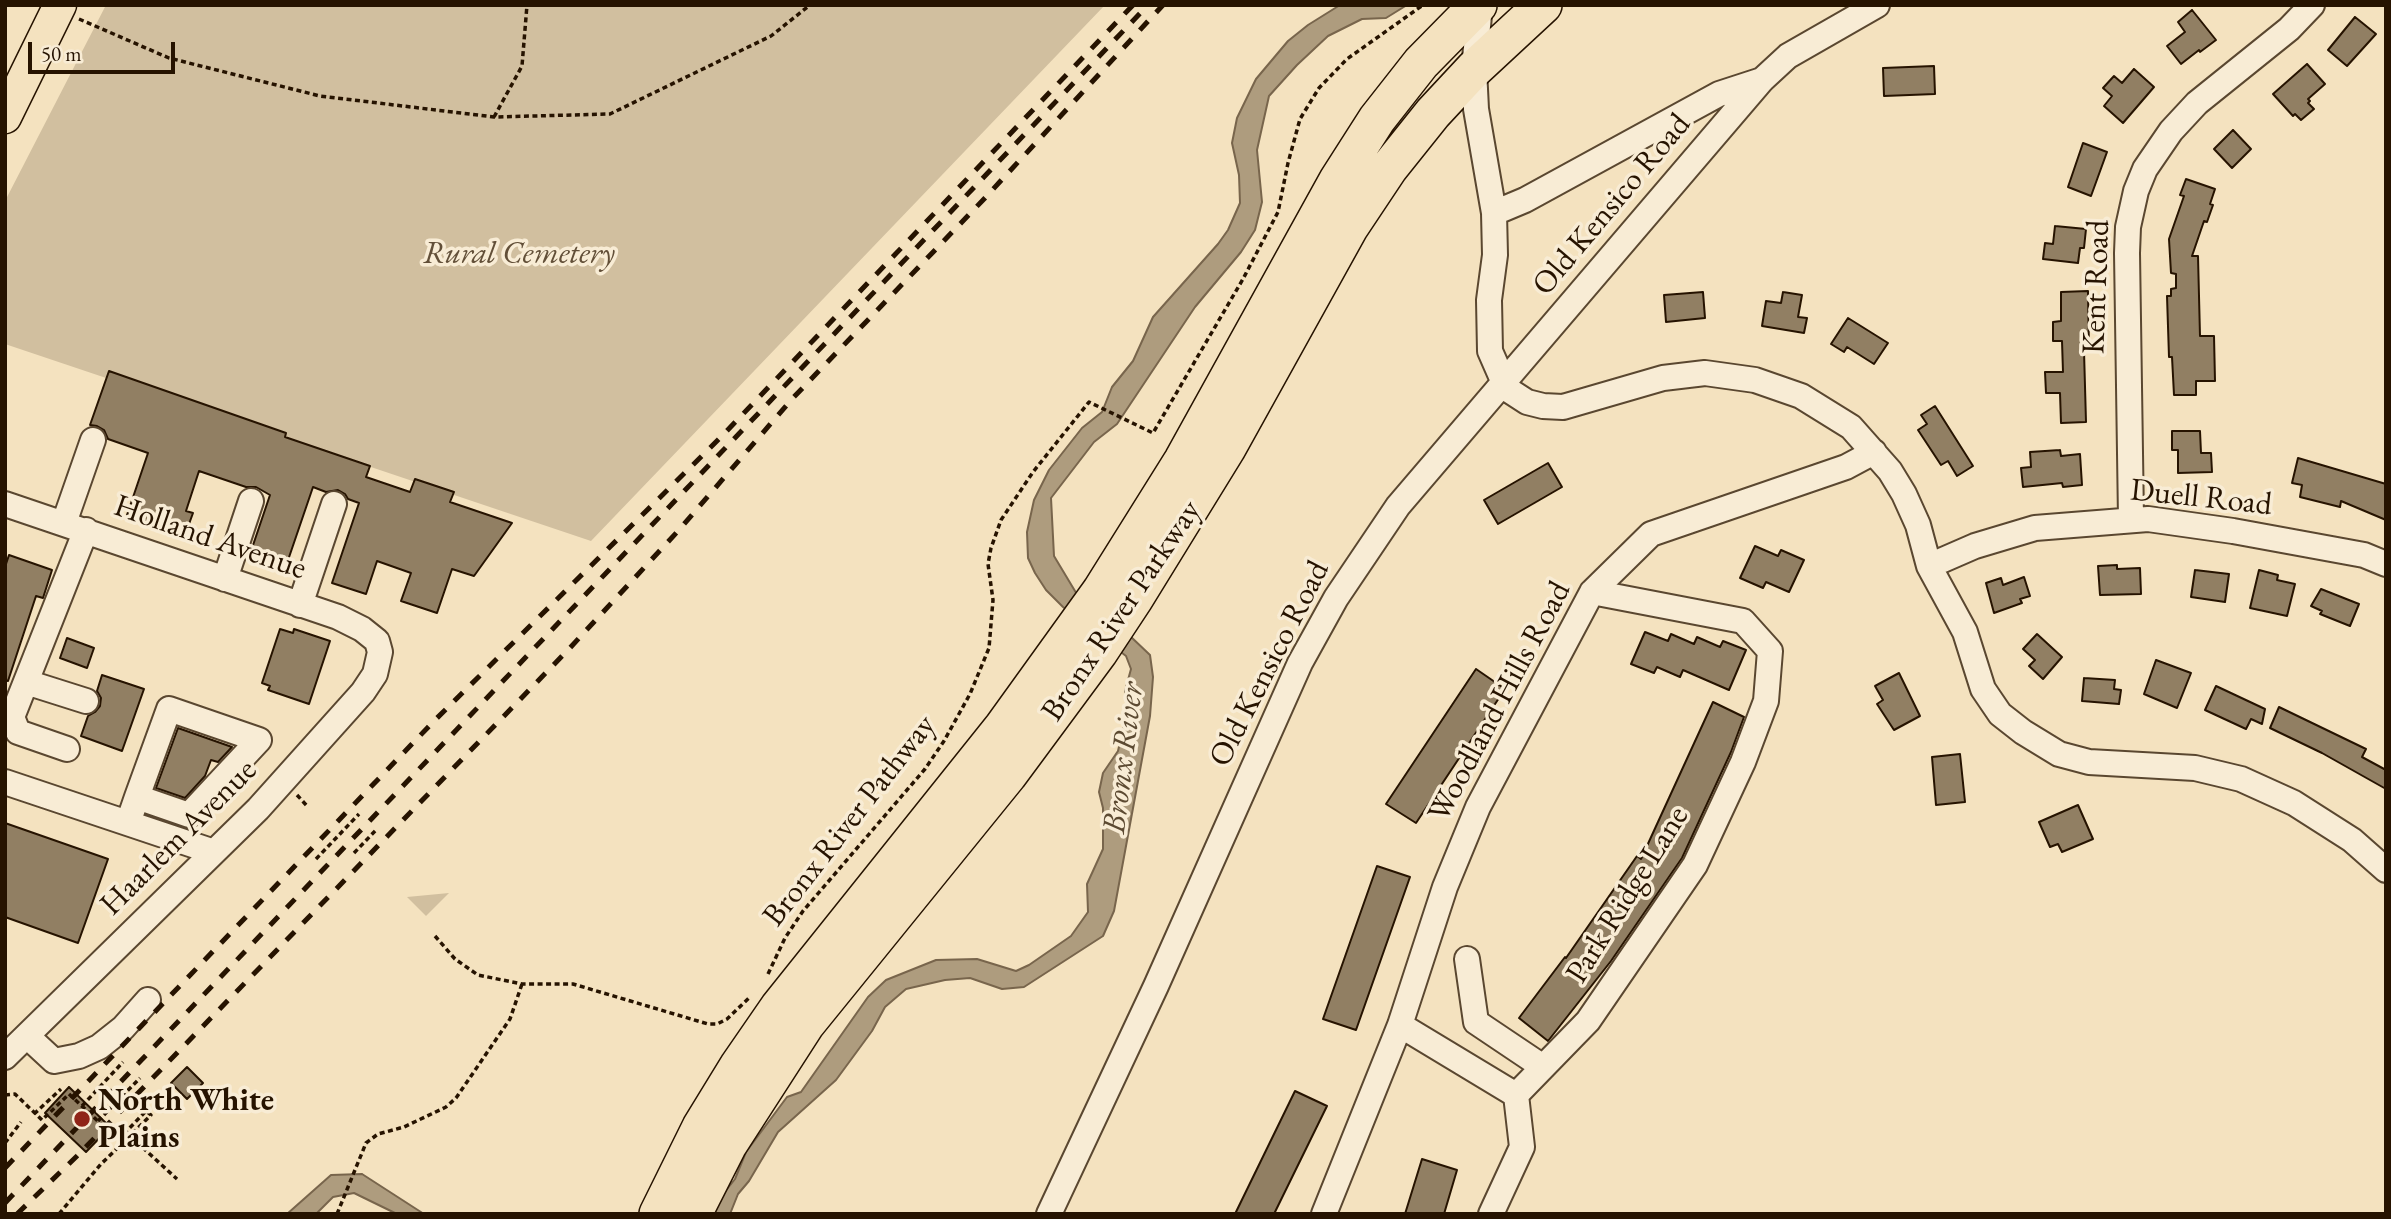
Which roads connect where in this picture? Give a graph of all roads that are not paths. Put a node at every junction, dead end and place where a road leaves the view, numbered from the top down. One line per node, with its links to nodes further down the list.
1 (1479, 5): 6 (street); 22 (highway, Bronx River Parkway)
2 (1543, 5): 6 (highway, Bronx River Parkway)
3 (1877, 5): 7 (street, Old Kensico Road)
4 (2312, 5): 16 (street, Kent Road)
5 (56, 7): 8 (main road)
6 (1474, 69): 9 (street); 22 (highway, Bronx River Parkway)
7 (1762, 80): 9 (street, Old Kensico Road); 10 (street, Old Kensico Road)
8 (5, 117)
9 (1494, 213): 10 (street)
10 (1504, 383): 12 (street); 45 (street, Old Kensico Road)
11 (93, 440): 17 (street)
12 (1874, 452): 19 (street); 21 (street, Woodland Hills Road)
13 (251, 501): 20 (street)
14 (334, 503): 23 (street)
15 (5, 504): 17 (street, Holland Avenue)
16 (2131, 519): 18 (street, Duell Road); 19 (street, Duell Road)
17 (75, 527): 20 (street, Holland Avenue); 26 (street)
18 (2386, 564)
19 (1929, 566): 33 (street)
20 (225, 579): 23 (street, Holland Avenue)
21 (1592, 592): 37 (street, Woodland Hills Road); 41 (street, Park Ridge Lane)
22 (1113, 601): 24 (highway, Bronx River Parkway)
23 (300, 605): 25 (street, Holland Avenue)
24 (1086, 643): 43 (highway, Bronx River Parkway); 44 (highway, Bronx River Parkway)
25 (380, 652): 32 (street, Haarlem Avenue)
26 (26, 682): 27 (street); 28 (street)
27 (86, 701)
28 (67, 749)
29 (5, 782): 31 (street)
30 (137, 797): 30 (street); 31 (street)
31 (128, 823): 32 (street)
32 (214, 852): 38 (street, Haarlem Avenue)
33 (2386, 870)
34 (1466, 959): 36 (street)
35 (148, 1000): 38 (street)
36 (1475, 1022): 40 (street); 41 (street)
37 (1400, 1025): 40 (street); 46 (street, Woodland Hills Road)
38 (27, 1037): 39 (street, Haarlem Avenue)
39 (5, 1057)
40 (1461, 1061): 42 (street)
41 (1543, 1068): 42 (street, Park Ridge Lane)
42 (1516, 1095): 47 (street)
43 (658, 1214)
44 (693, 1214)
45 (1049, 1214)
46 (1324, 1214)
47 (1491, 1214)

